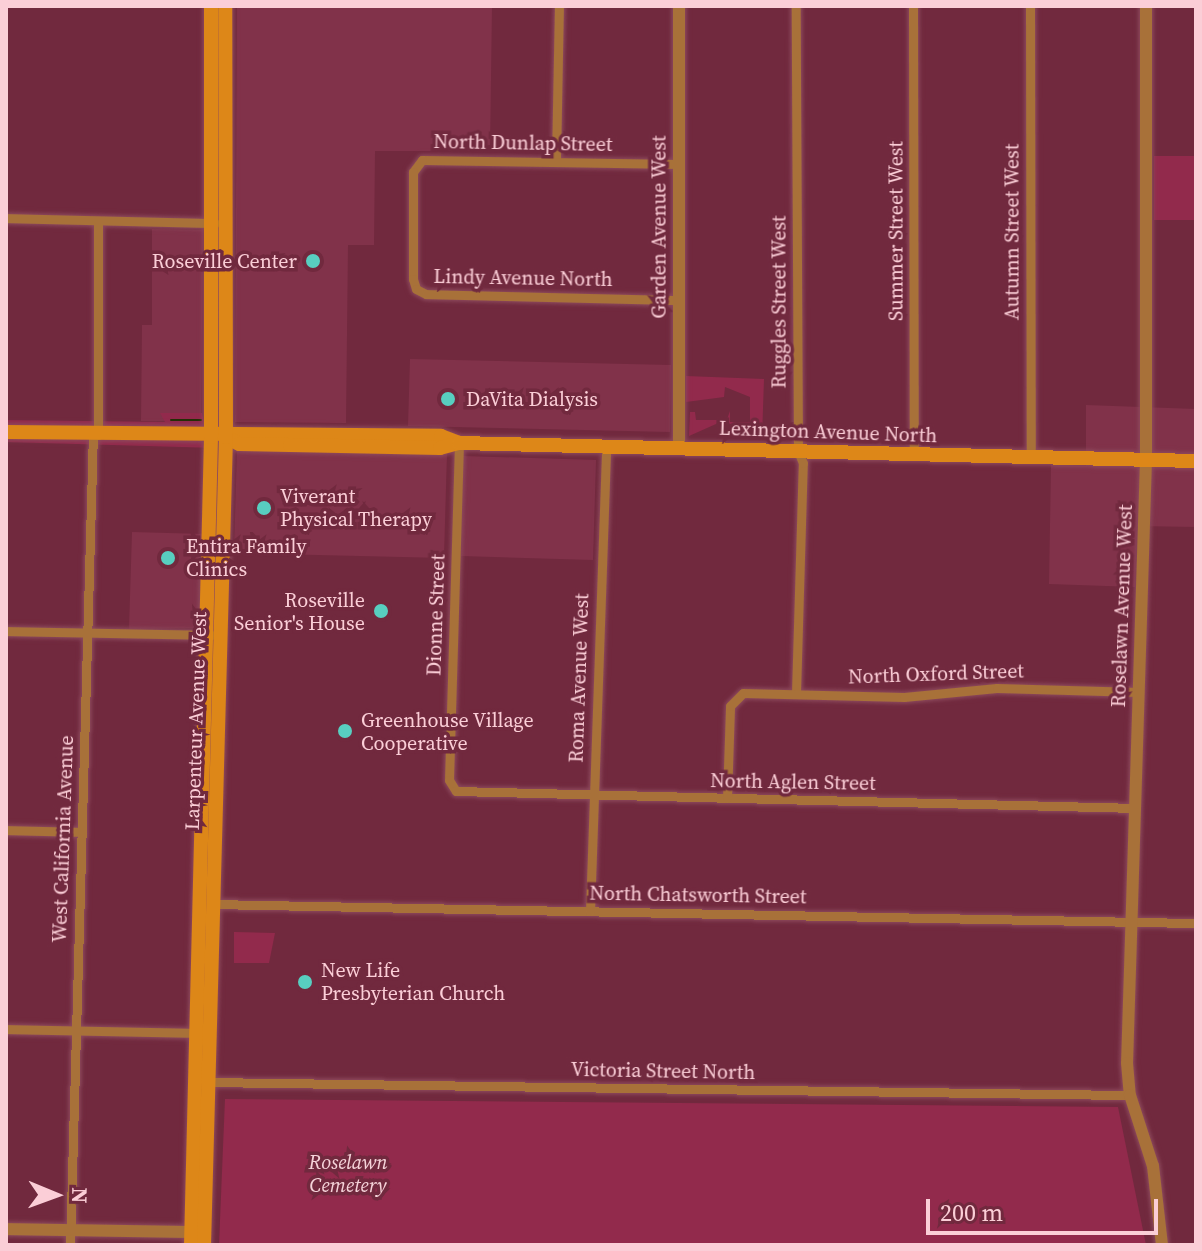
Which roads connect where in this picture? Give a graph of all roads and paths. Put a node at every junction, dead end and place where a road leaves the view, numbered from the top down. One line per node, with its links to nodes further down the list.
1 (211, 6): 13 (main road, Larpenteur Avenue West)
2 (225, 6): 13 (main road, Larpenteur Avenue West)
3 (559, 6): 9 (street)
4 (679, 6): 10 (street, Garden Avenue West)
5 (796, 6): 22 (street, Ruggles Street West)
6 (913, 6): 23 (street, Summer Street West)
7 (1030, 6): 24 (street, Autumn Street West)
8 (1146, 6): 25 (street, Roselawn Avenue West)
9 (556, 160): 10 (street, North Dunlap Street); 14 (street, North Dunlap Street)
10 (679, 164): 15 (street, Garden Avenue West)
11 (6, 218): 12 (street)
12 (98, 221): 13 (street); 17 (street, West California Avenue)
13 (218, 222): 18 (main road, Larpenteur Avenue West)
14 (416, 289): 15 (street, Lindy Avenue North)
15 (679, 300): 21 (street, Garden Avenue West)
16 (6, 432): 17 (main road, Lexington Avenue North)
17 (95, 434): 18 (main road, Lexington Avenue North); 28 (street, West California Avenue)
18 (218, 437): 19 (main road, Lexington Avenue North); 29 (main road, Larpenteur Avenue West)
19 (459, 443): 20 (main road, Lexington Avenue North); 32 (street, Dionne Street)
20 (606, 446): 21 (main road, Lexington Avenue North); 33 (street, Roma Avenue West)
21 (679, 448): 22 (main road, Lexington Avenue North)
22 (798, 451): 23 (main road, Lexington Avenue North); 31 (street, Ruggles Street West)
23 (914, 455): 24 (main road, Lexington Avenue North)
24 (1031, 458): 25 (main road, Lexington Avenue North)
25 (1146, 460): 26 (main road, Lexington Avenue North); 30 (street, Roselawn Avenue West)
26 (1196, 461)
27 (6, 631): 28 (street)
28 (87, 633): 29 (street); 37 (street, West California Avenue)
29 (213, 636): 38 (main road, Larpenteur Avenue West)
30 (1139, 692): 31 (street, North Oxford Street); 35 (street, Roselawn Avenue West)
31 (796, 693): 34 (street, North Oxford Street)
32 (452, 788): 33 (street, North Aglen Street)
33 (593, 793): 34 (street, North Aglen Street); 39 (street, Roma Avenue West)
34 (727, 798): 35 (street, North Aglen Street)
35 (1135, 808): 40 (street, Roselawn Avenue West)
36 (6, 830): 37 (street)
37 (81, 832): 43 (street, West California Avenue)
38 (204, 903): 39 (street, North Chatsworth Street); 44 (main road, Larpenteur Avenue West); 45 (main road, Larpenteur Avenue West)
39 (590, 911): 40 (street, North Chatsworth Street)
40 (1132, 922): 41 (street, North Chatsworth Street); 46 (street, Roselawn Avenue West)
41 (1196, 923)
42 (6, 1029): 43 (street)
43 (77, 1030): 44 (street); 48 (street, West California Avenue)
44 (196, 1033): 45 (main road, Larpenteur Avenue West)
45 (200, 1082): 46 (street, Victoria Street North); 49 (main road, Larpenteur Avenue West)
46 (1130, 1095): 51 (street, Roselawn Avenue West)
47 (6, 1229): 48 (street)
48 (70, 1231): 49 (street); 50 (street, West California Avenue)
49 (197, 1239)
50 (70, 1245)
51 (1162, 1245)

